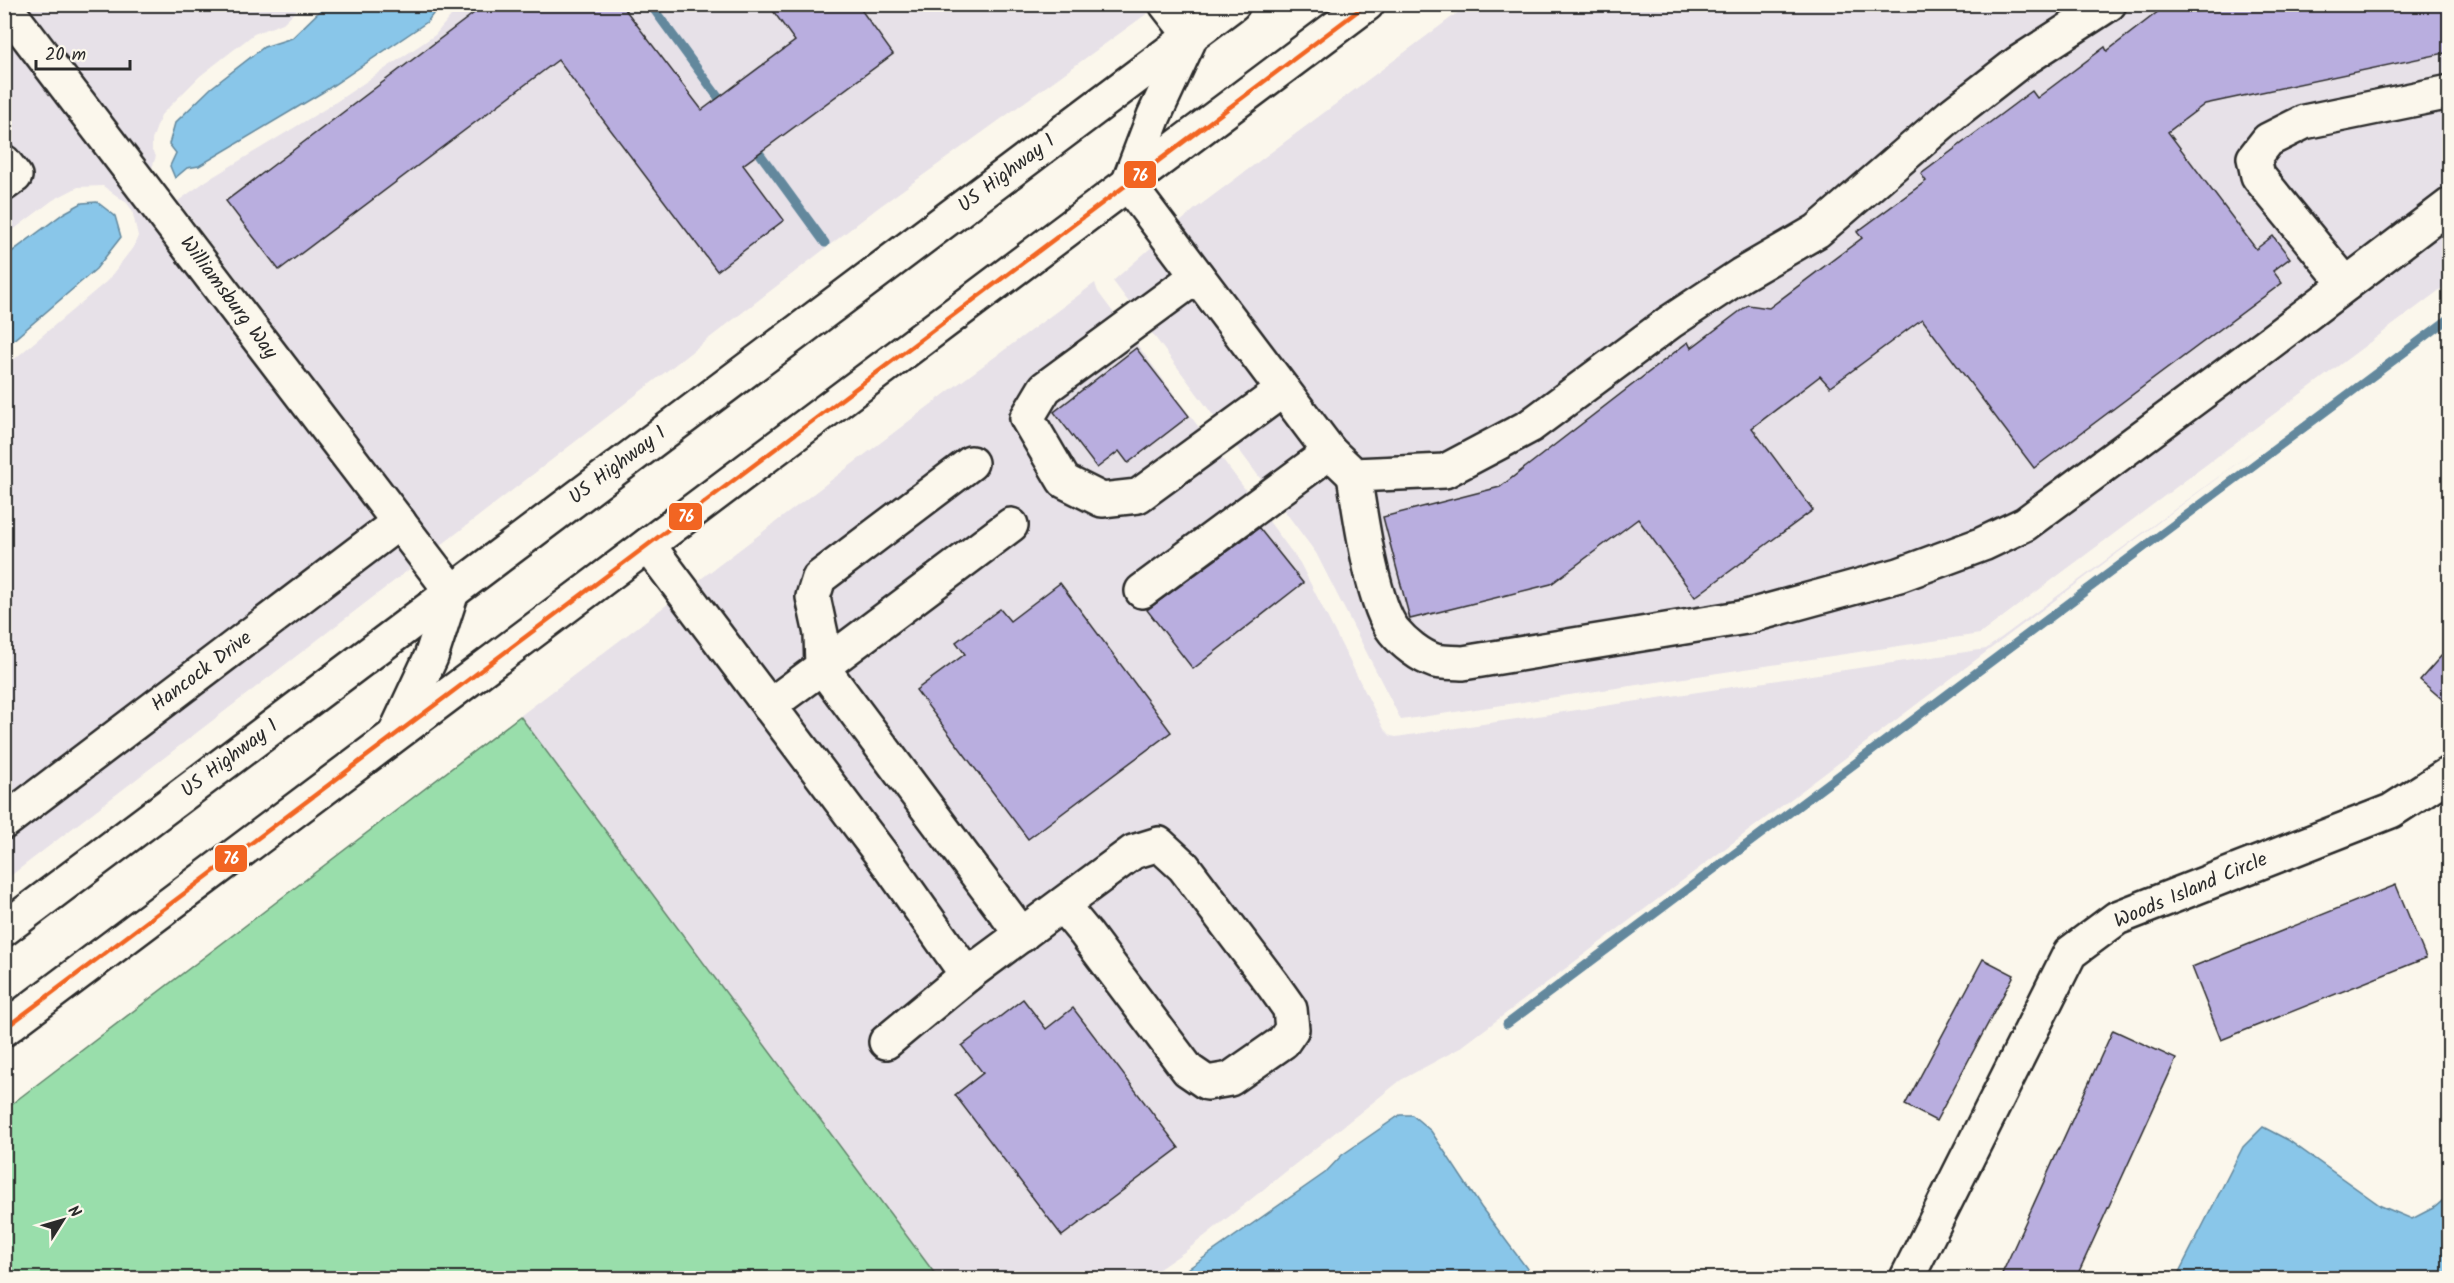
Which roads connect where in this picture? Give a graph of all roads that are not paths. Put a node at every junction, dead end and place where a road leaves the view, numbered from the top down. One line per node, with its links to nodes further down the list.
1 (1166, 4): 6 (main road)
2 (1233, 4): 6 (main road, US Highway 1)
3 (1367, 4): 10 (main road)
4 (2109, 4): 17 (main road)
5 (4, 5): 18 (main road, Williamsburg Way)
6 (1191, 36): 10 (main road); 22 (main road, US Highway 1)
7 (2450, 92): 13 (main road)
8 (4, 162): 9 (main road)
9 (4, 184)
10 (1128, 184): 12 (main road); 20 (main road)
11 (2450, 205): 13 (main road)
12 (1197, 276): 14 (main road); 14 (main road)
13 (2346, 284): 17 (main road)
14 (1283, 390): 15 (main road)
15 (1330, 452): 17 (main road); 21 (main road)
16 (971, 463): 23 (main road)
17 (1354, 475)
18 (399, 522): 22 (main road, Williamsburg Way); 27 (main road, Hancock Drive)
19 (1011, 525): 23 (main road)
20 (648, 545): 24 (main road); 25 (main road)
21 (1142, 591)
22 (452, 592): 25 (main road); 29 (main road, US Highway 1)
23 (822, 666): 24 (main road); 30 (main road)
24 (769, 706): 31 (main road)
25 (394, 737): 32 (main road)
26 (2450, 773): 34 (main road, Woods Island Circle)
27 (4, 822)
28 (1062, 905): 28 (main road); 30 (main road)
29 (4, 929)
30 (1022, 935): 31 (main road)
31 (967, 975): 33 (main road)
32 (4, 1029)
33 (886, 1042)
34 (1907, 1278)

